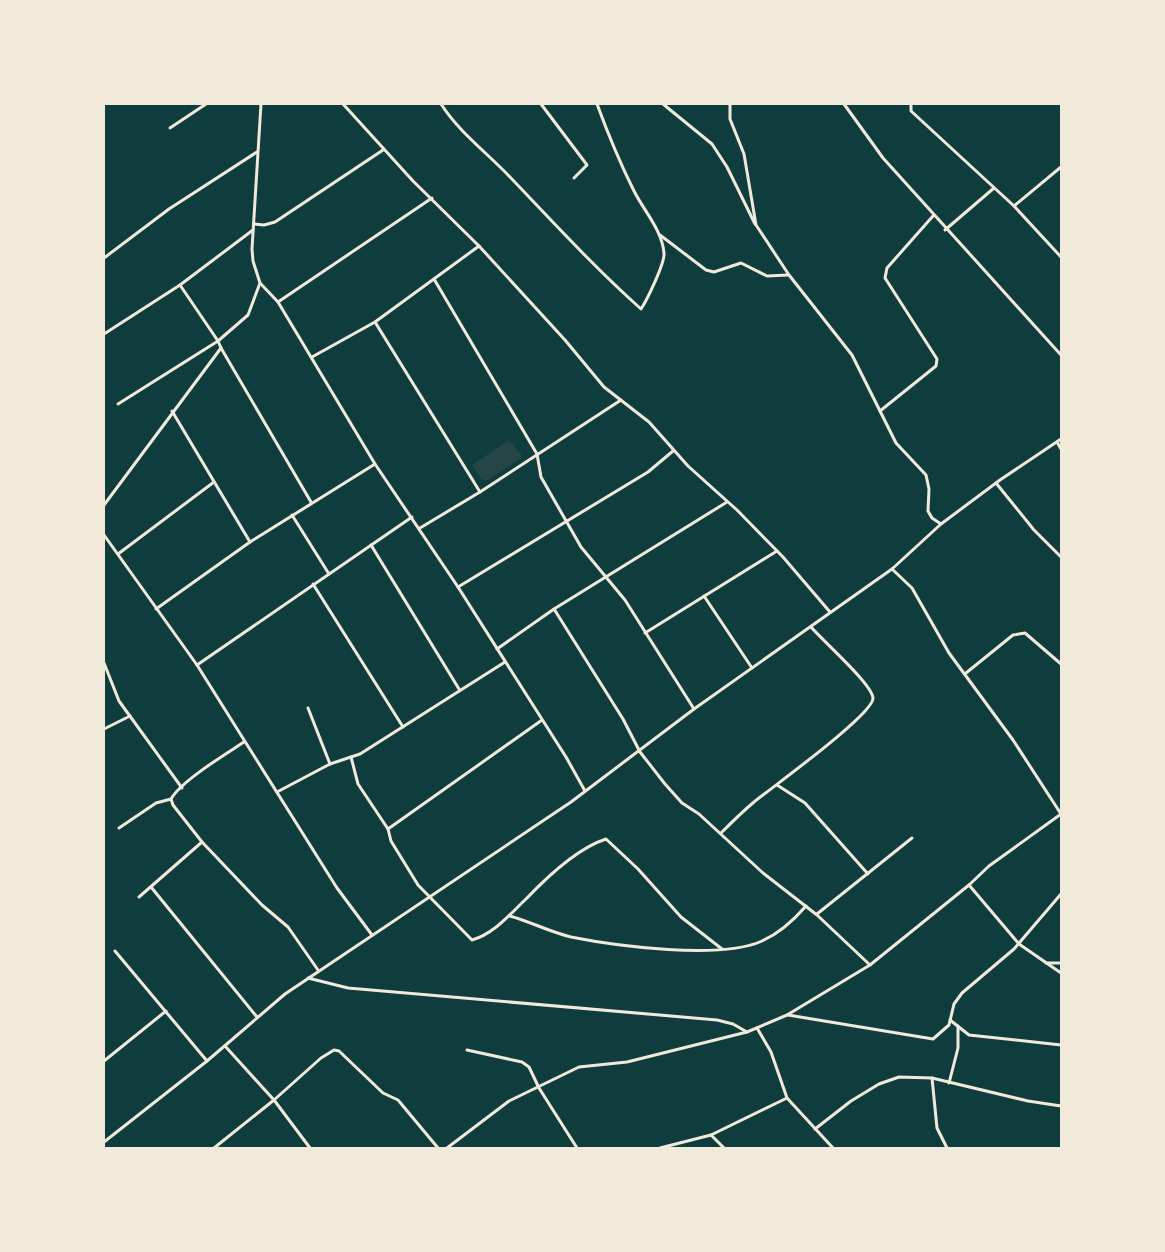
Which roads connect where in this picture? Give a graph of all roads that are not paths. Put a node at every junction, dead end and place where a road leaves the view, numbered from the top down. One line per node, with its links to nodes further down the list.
1 (206, 104): 11 (street)
2 (261, 104): 13 (street)
3 (343, 104): 12 (street)
4 (441, 104): 24 (street)
5 (541, 104): 15 (street)
6 (597, 104): 24 (street)
7 (663, 104): 21 (street)
8 (730, 104): 21 (street)
9 (844, 104): 19 (street)
10 (911, 104): 16 (street)
11 (170, 128)
12 (383, 150): 17 (street); 20 (street)
13 (257, 152): 20 (street); 27 (street)
14 (1061, 167): 18 (street)
15 (574, 178)
16 (994, 188): 18 (street); 23 (street)
17 (432, 198): 25 (street); 32 (street)
18 (1014, 206): 26 (street)
19 (933, 216): 23 (street); 42 (street)
20 (254, 224): 22 (street)
21 (756, 225): 28 (street)
22 (253, 230): 30 (street); 31 (street)
23 (946, 230): 37 (street)
24 (659, 235): 28 (street)
25 (479, 246): 29 (street); 39 (street)
26 (1061, 257)
27 (104, 258)
28 (789, 275): 42 (street)
29 (434, 279): 33 (street); 47 (street)
30 (260, 283): 32 (street); 35 (street)
31 (180, 285): 34 (street); 35 (street)
32 (278, 302): 38 (street)
33 (375, 322): 38 (street); 51 (street)
34 (104, 334)
35 (218, 340): 36 (street); 40 (street)
36 (221, 348): 41 (street); 52 (street)
37 (1061, 355)
38 (312, 357): 48 (street)
39 (621, 400): 46 (street); 47 (street)
40 (118, 404)
41 (172, 411): 49 (street); 54 (street)
42 (880, 411): 58 (street)
43 (1061, 439): 44 (street)
44 (1057, 442): 45 (street); 50 (street)
45 (1061, 449)
46 (673, 451): 53 (street); 57 (street)
47 (537, 454): 51 (street); 57 (street)
48 (375, 464): 52 (street); 56 (street)
49 (214, 482): 61 (street); 64 (street)
50 (996, 483): 58 (street); 65 (street)
51 (480, 492): 59 (street)
52 (311, 502): 55 (street)
53 (727, 502): 63 (street); 68 (street)
54 (104, 505)
55 (292, 515): 61 (street); 67 (street)
56 (412, 517): 59 (street); 62 (street)
57 (566, 522): 68 (street); 70 (street)
58 (942, 524): 66 (street)
59 (420, 528): 70 (street)
60 (104, 535): 64 (street)
61 (250, 542): 72 (street)
62 (371, 545): 67 (street); 84 (street)
63 (777, 551): 71 (street); 74 (street)
64 (118, 554): 72 (street)
65 (1061, 556)
66 (892, 569): 74 (street); 83 (street)
67 (329, 574): 69 (street)
68 (606, 578): 73 (street); 76 (street)
69 (313, 584): 81 (street); 89 (street)
70 (458, 588): 77 (street)
71 (704, 596): 76 (street); 82 (street)
72 (156, 609): 81 (street)
73 (554, 609): 77 (street); 92 (street)
74 (830, 612): 75 (street)
75 (811, 627): 82 (street); 95 (street)
76 (645, 633): 86 (street)
77 (497, 649): 78 (street)
78 (505, 662): 84 (street); 88 (street)
79 (104, 663): 87 (street)
80 (1061, 664): 83 (street)
81 (197, 665): 91 (street)
82 (752, 668): 86 (street)
83 (966, 673): 100 (street)
84 (459, 690): 89 (street)
85 (308, 708): 94 (street)
86 (694, 710): 92 (street)
87 (130, 716): 90 (street); 96 (street)
88 (542, 720): 97 (street); 102 (street)
89 (403, 727): 93 (street)
90 (104, 729)
91 (244, 742): 96 (street); 98 (street)
92 (640, 752): 97 (street); 103 (street)
93 (351, 757): 94 (street); 102 (street)
94 (330, 764): 98 (street)
95 (777, 785): 103 (street); 106 (street)
96 (182, 788): 99 (street)
97 (585, 791): 111 (street)
98 (277, 792): 115 (street)
99 (171, 799): 101 (street); 105 (street)
100 (1061, 814): 107 (street)
101 (119, 828)
102 (388, 829): 111 (street)
103 (721, 833): 112 (street)
104 (912, 838): 106 (street)
105 (202, 842): 108 (street); 122 (street)
106 (868, 874): 113 (street)
107 (969, 885): 116 (street); 121 (street)
108 (150, 887): 110 (street); 127 (street)
109 (1061, 894): 116 (street)
110 (139, 897)
111 (428, 898): 114 (street); 115 (street)
112 (806, 906): 113 (street); 117 (street)
113 (817, 915): 121 (street)
114 (510, 916): 117 (street); 117 (street)
115 (372, 935): 122 (street)
116 (1018, 944): 119 (street); 128 (street)
117 (722, 949)
118 (115, 951): 125 (street)
119 (1045, 963): 120 (street); 123 (street)
120 (1061, 963)
121 (870, 965): 126 (street)
122 (318, 970): 124 (street)
123 (1061, 973)
124 (308, 978): 127 (street); 131 (street)
125 (166, 1011): 135 (street); 136 (street)
126 (787, 1015): 128 (street); 130 (street)
127 (257, 1017): 133 (street)
128 (950, 1020): 129 (street)
129 (958, 1026): 132 (street); 138 (street)
130 (758, 1028): 131 (street); 140 (street)
131 (747, 1032): 139 (street)
132 (1061, 1045)
133 (225, 1046): 136 (street); 141 (street)
134 (467, 1050): 139 (street)
135 (104, 1061)
136 (207, 1061): 145 (street)
137 (932, 1078): 138 (street); 143 (street); 155 (street)
138 (950, 1083): 142 (street)
139 (539, 1088): 150 (street); 151 (street)
140 (787, 1098): 143 (street); 144 (street)
141 (274, 1100): 147 (street); 148 (street); 149 (street)
142 (1061, 1106)
143 (815, 1129): 154 (street)
144 (711, 1135): 146 (street); 153 (street)
145 (104, 1142)
146 (670, 1146): 152 (street)
147 (217, 1148)
148 (310, 1148)
149 (438, 1148)
150 (448, 1148)
151 (576, 1148)
152 (660, 1148)
153 (724, 1148)
154 (833, 1148)
155 (947, 1148)

